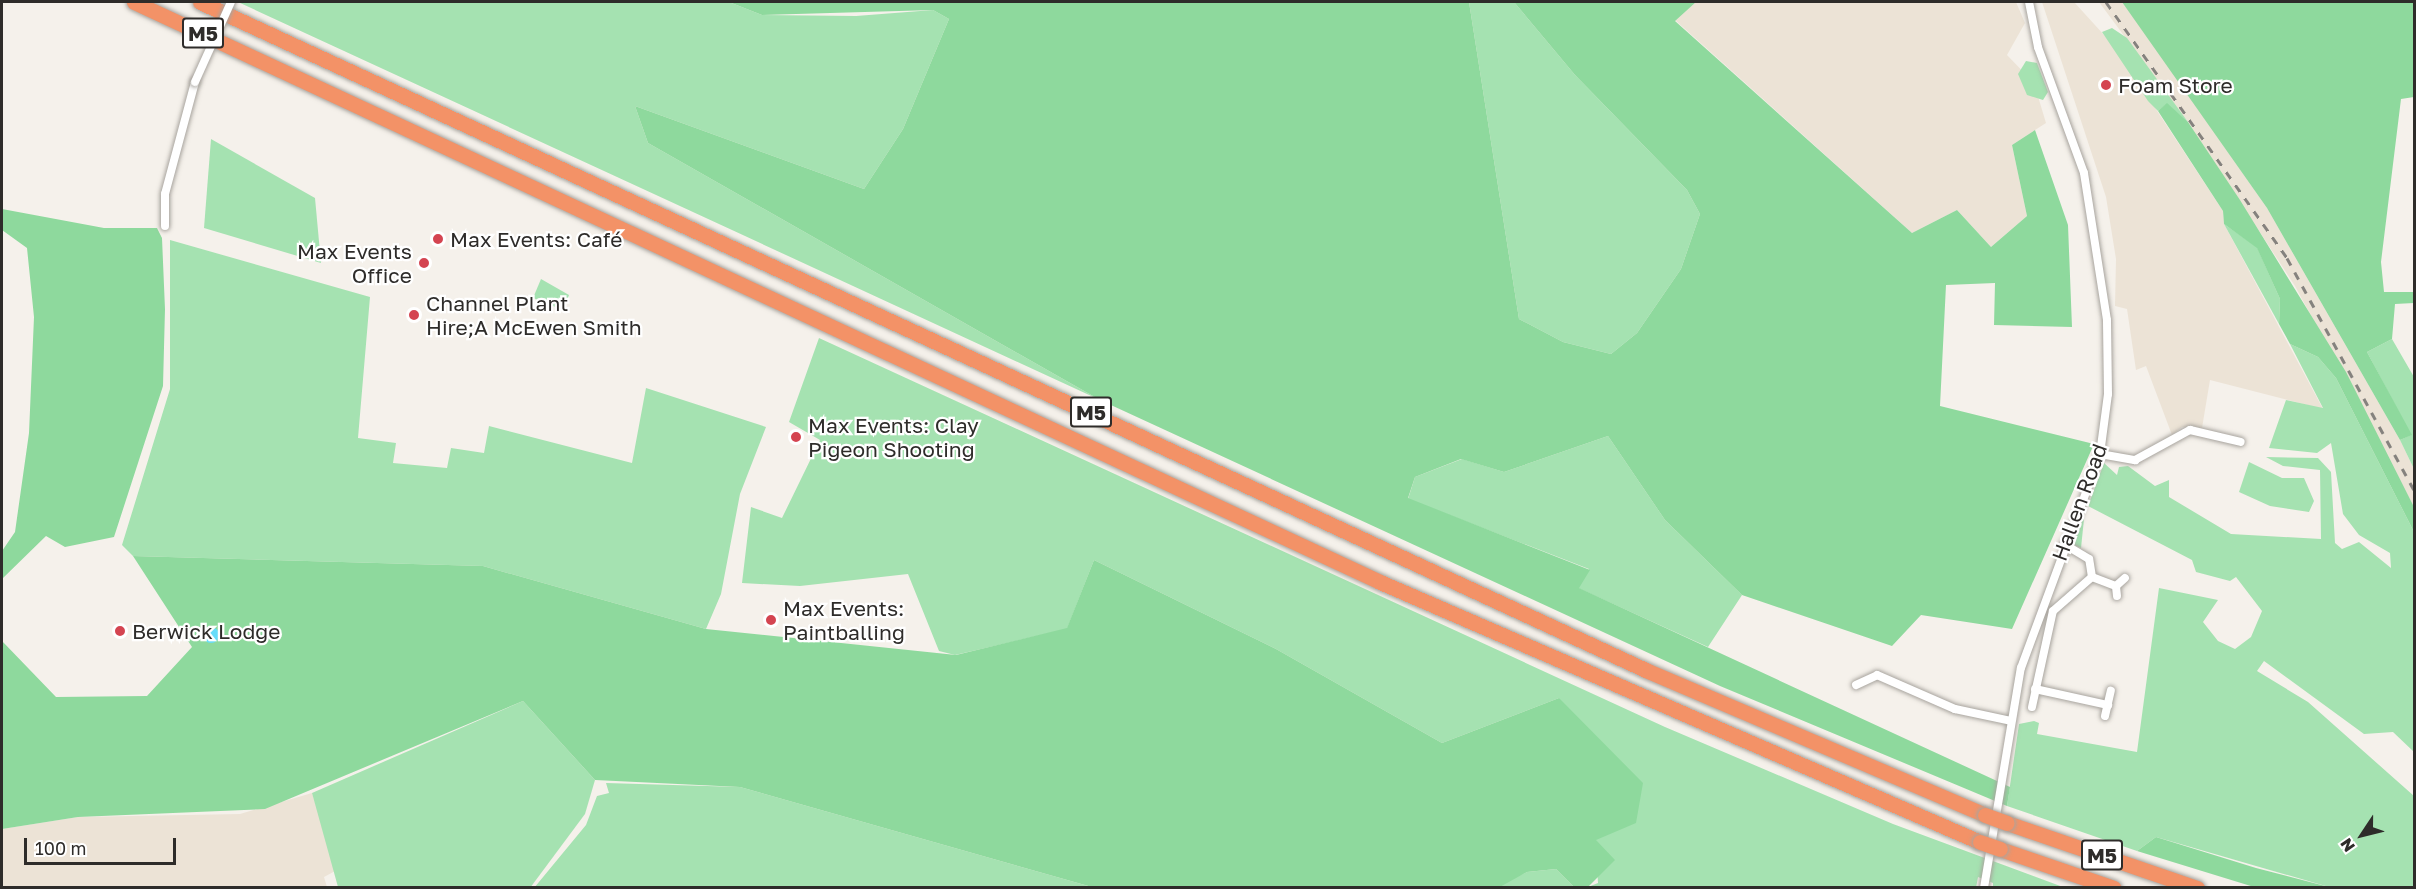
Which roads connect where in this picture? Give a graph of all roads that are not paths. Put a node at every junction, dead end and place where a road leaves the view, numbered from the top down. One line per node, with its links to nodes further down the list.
1 (134, 2): 19 (highway, M5, bridge)
2 (200, 2): 20 (highway, M5, bridge)
3 (231, 2): 5 (street, bridge)
4 (2029, 2): 7 (street, Hallen Road)
5 (165, 226)
6 (2241, 442): 7 (street)
7 (2100, 454): 8 (street, Hallen Road)
8 (2064, 544): 9 (street); 17 (street, Hallen Road)
9 (2092, 578): 10 (street); 12 (street)
10 (2126, 578)
11 (1856, 685): 17 (street)
12 (2035, 689): 14 (street); 15 (street)
13 (2110, 692): 14 (street)
14 (2108, 705): 16 (street)
15 (2032, 707)
16 (2106, 716)
17 (2012, 721): 18 (street, Hallen Road)
18 (1984, 888)
19 (2114, 888)
20 (2197, 888)

